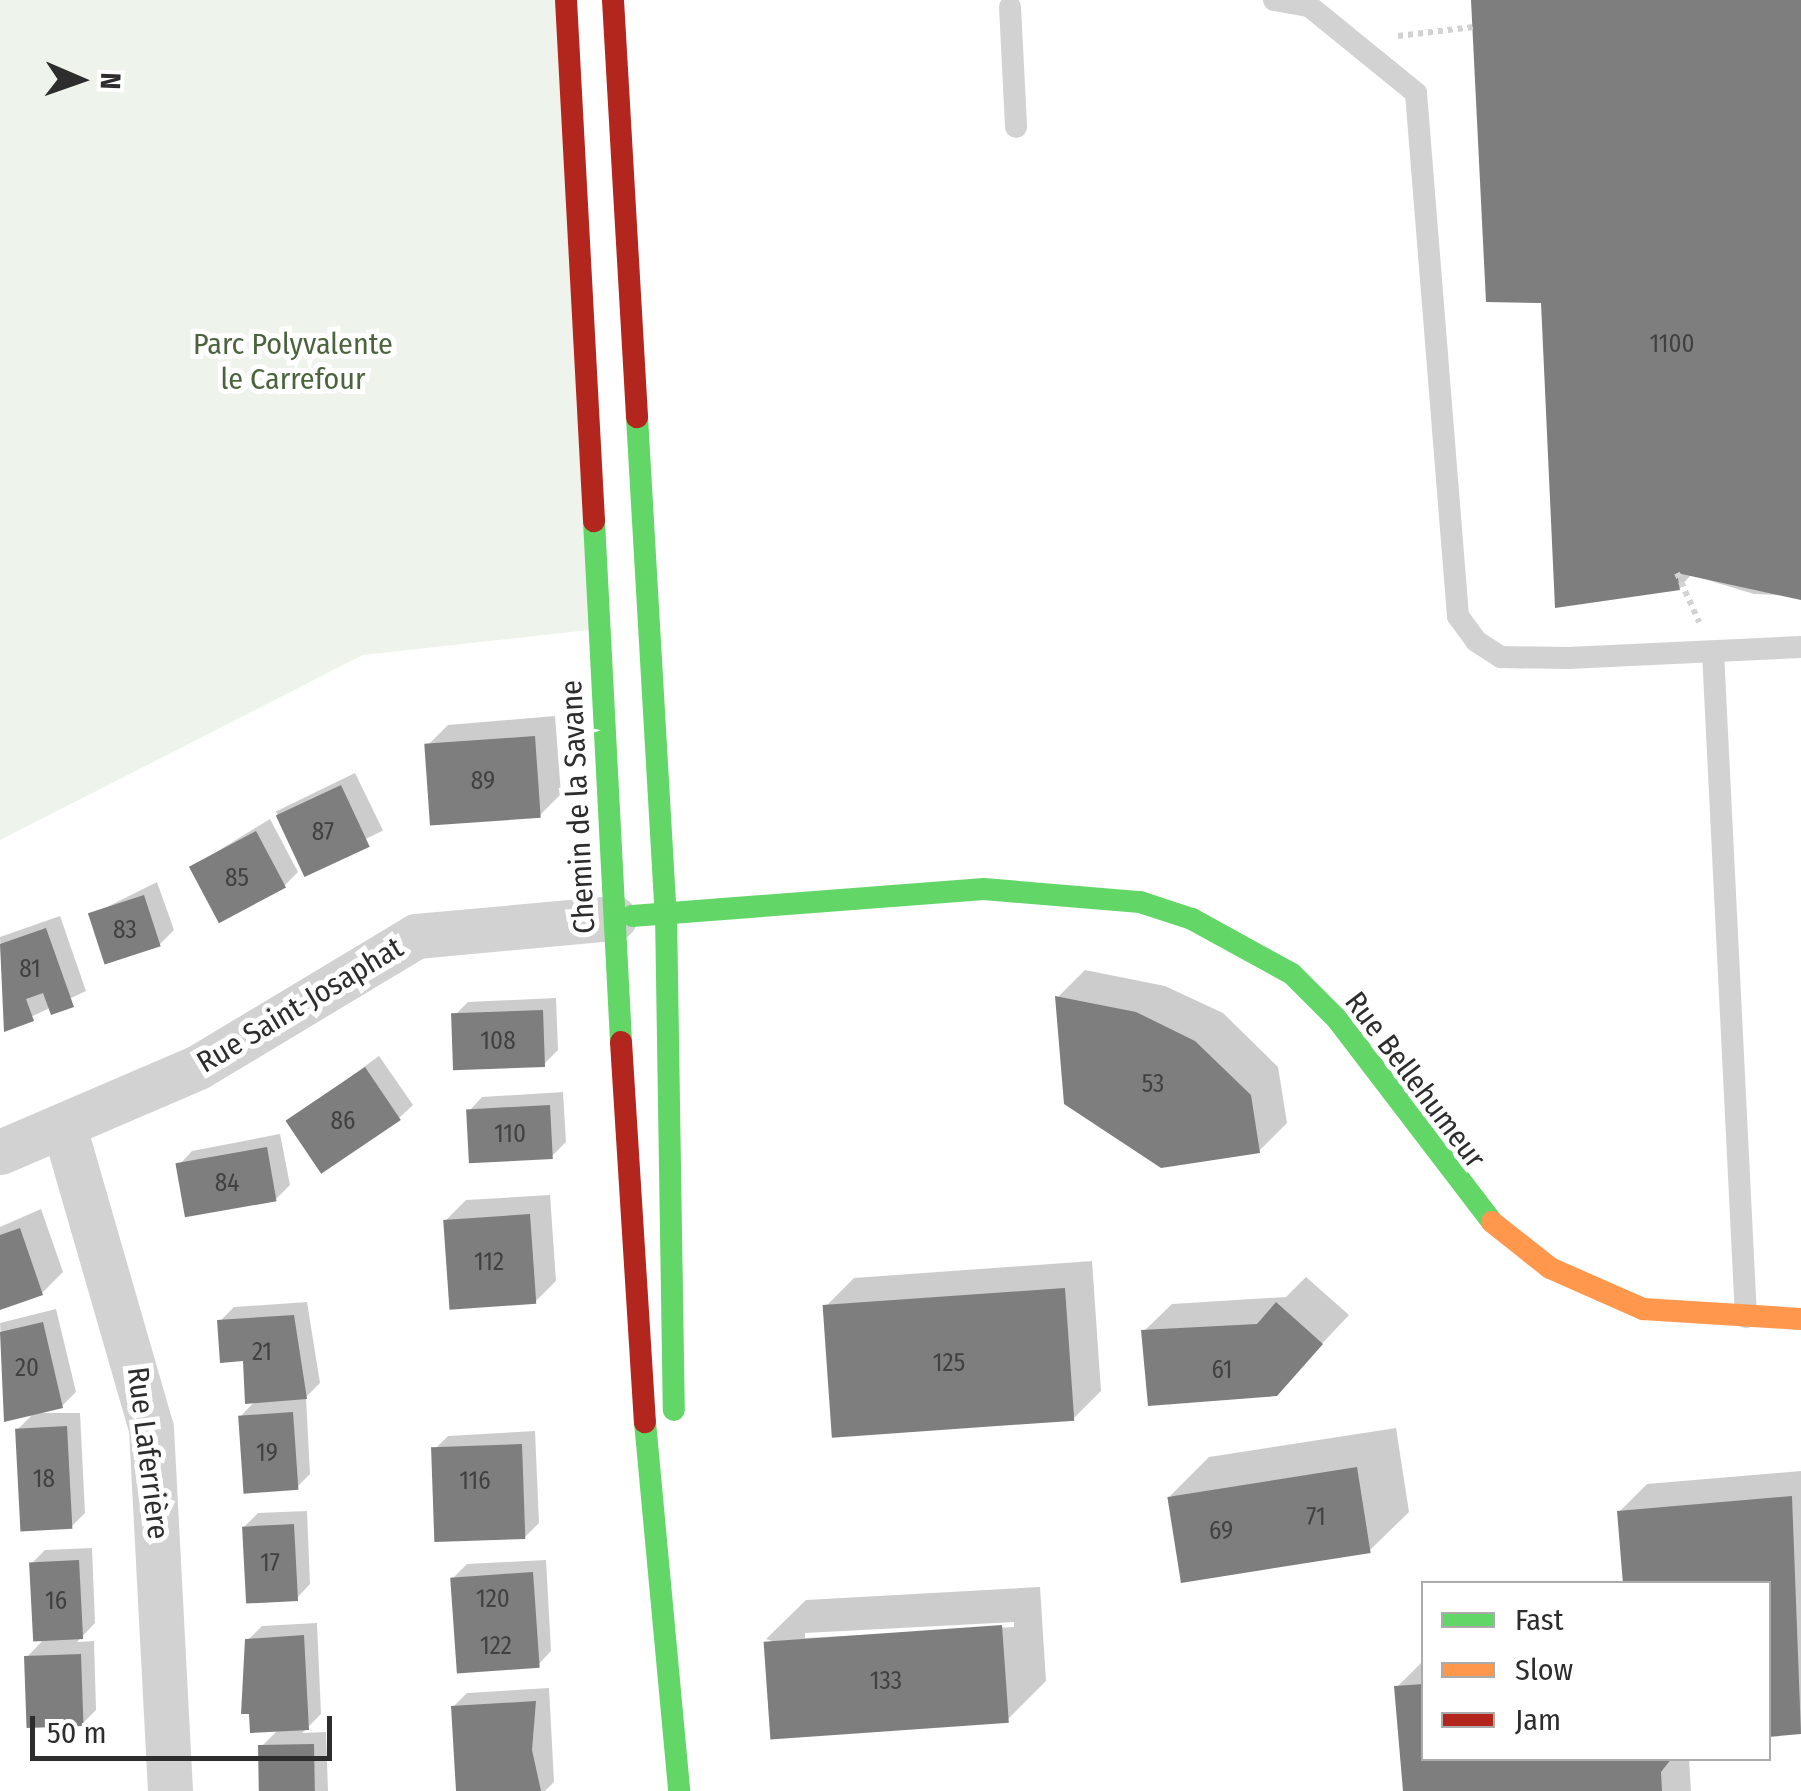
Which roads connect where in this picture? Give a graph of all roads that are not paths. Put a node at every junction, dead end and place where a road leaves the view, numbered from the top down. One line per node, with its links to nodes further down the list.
1 (566, 0): 9 (street, Chemin de la Savane)
2 (613, 0): 8 (street, Chemin de la Savane)
3 (1274, 0): 7 (lane)
4 (1010, 7): 5 (lane)
5 (1016, 126)
6 (1801, 648): 7 (lane)
7 (1713, 652): 13 (lane)
8 (666, 913): 9 (street, Rue Bellehumeur); 13 (street, Rue Bellehumeur); 14 (street, Chemin de la Savane)
9 (614, 918): 10 (street, Rue Saint-Josaphat); 14 (street, Chemin de la Savane)
10 (64, 1127): 11 (street, Rue Saint-Josaphat); 15 (street, Rue Laferrière)
11 (0, 1152)
12 (1801, 1318): 13 (street, Rue Bellehumeur)
13 (1746, 1321)
14 (669, 1610): 16 (street, Chemin de la Savane)
15 (170, 1791)
16 (680, 1791)

